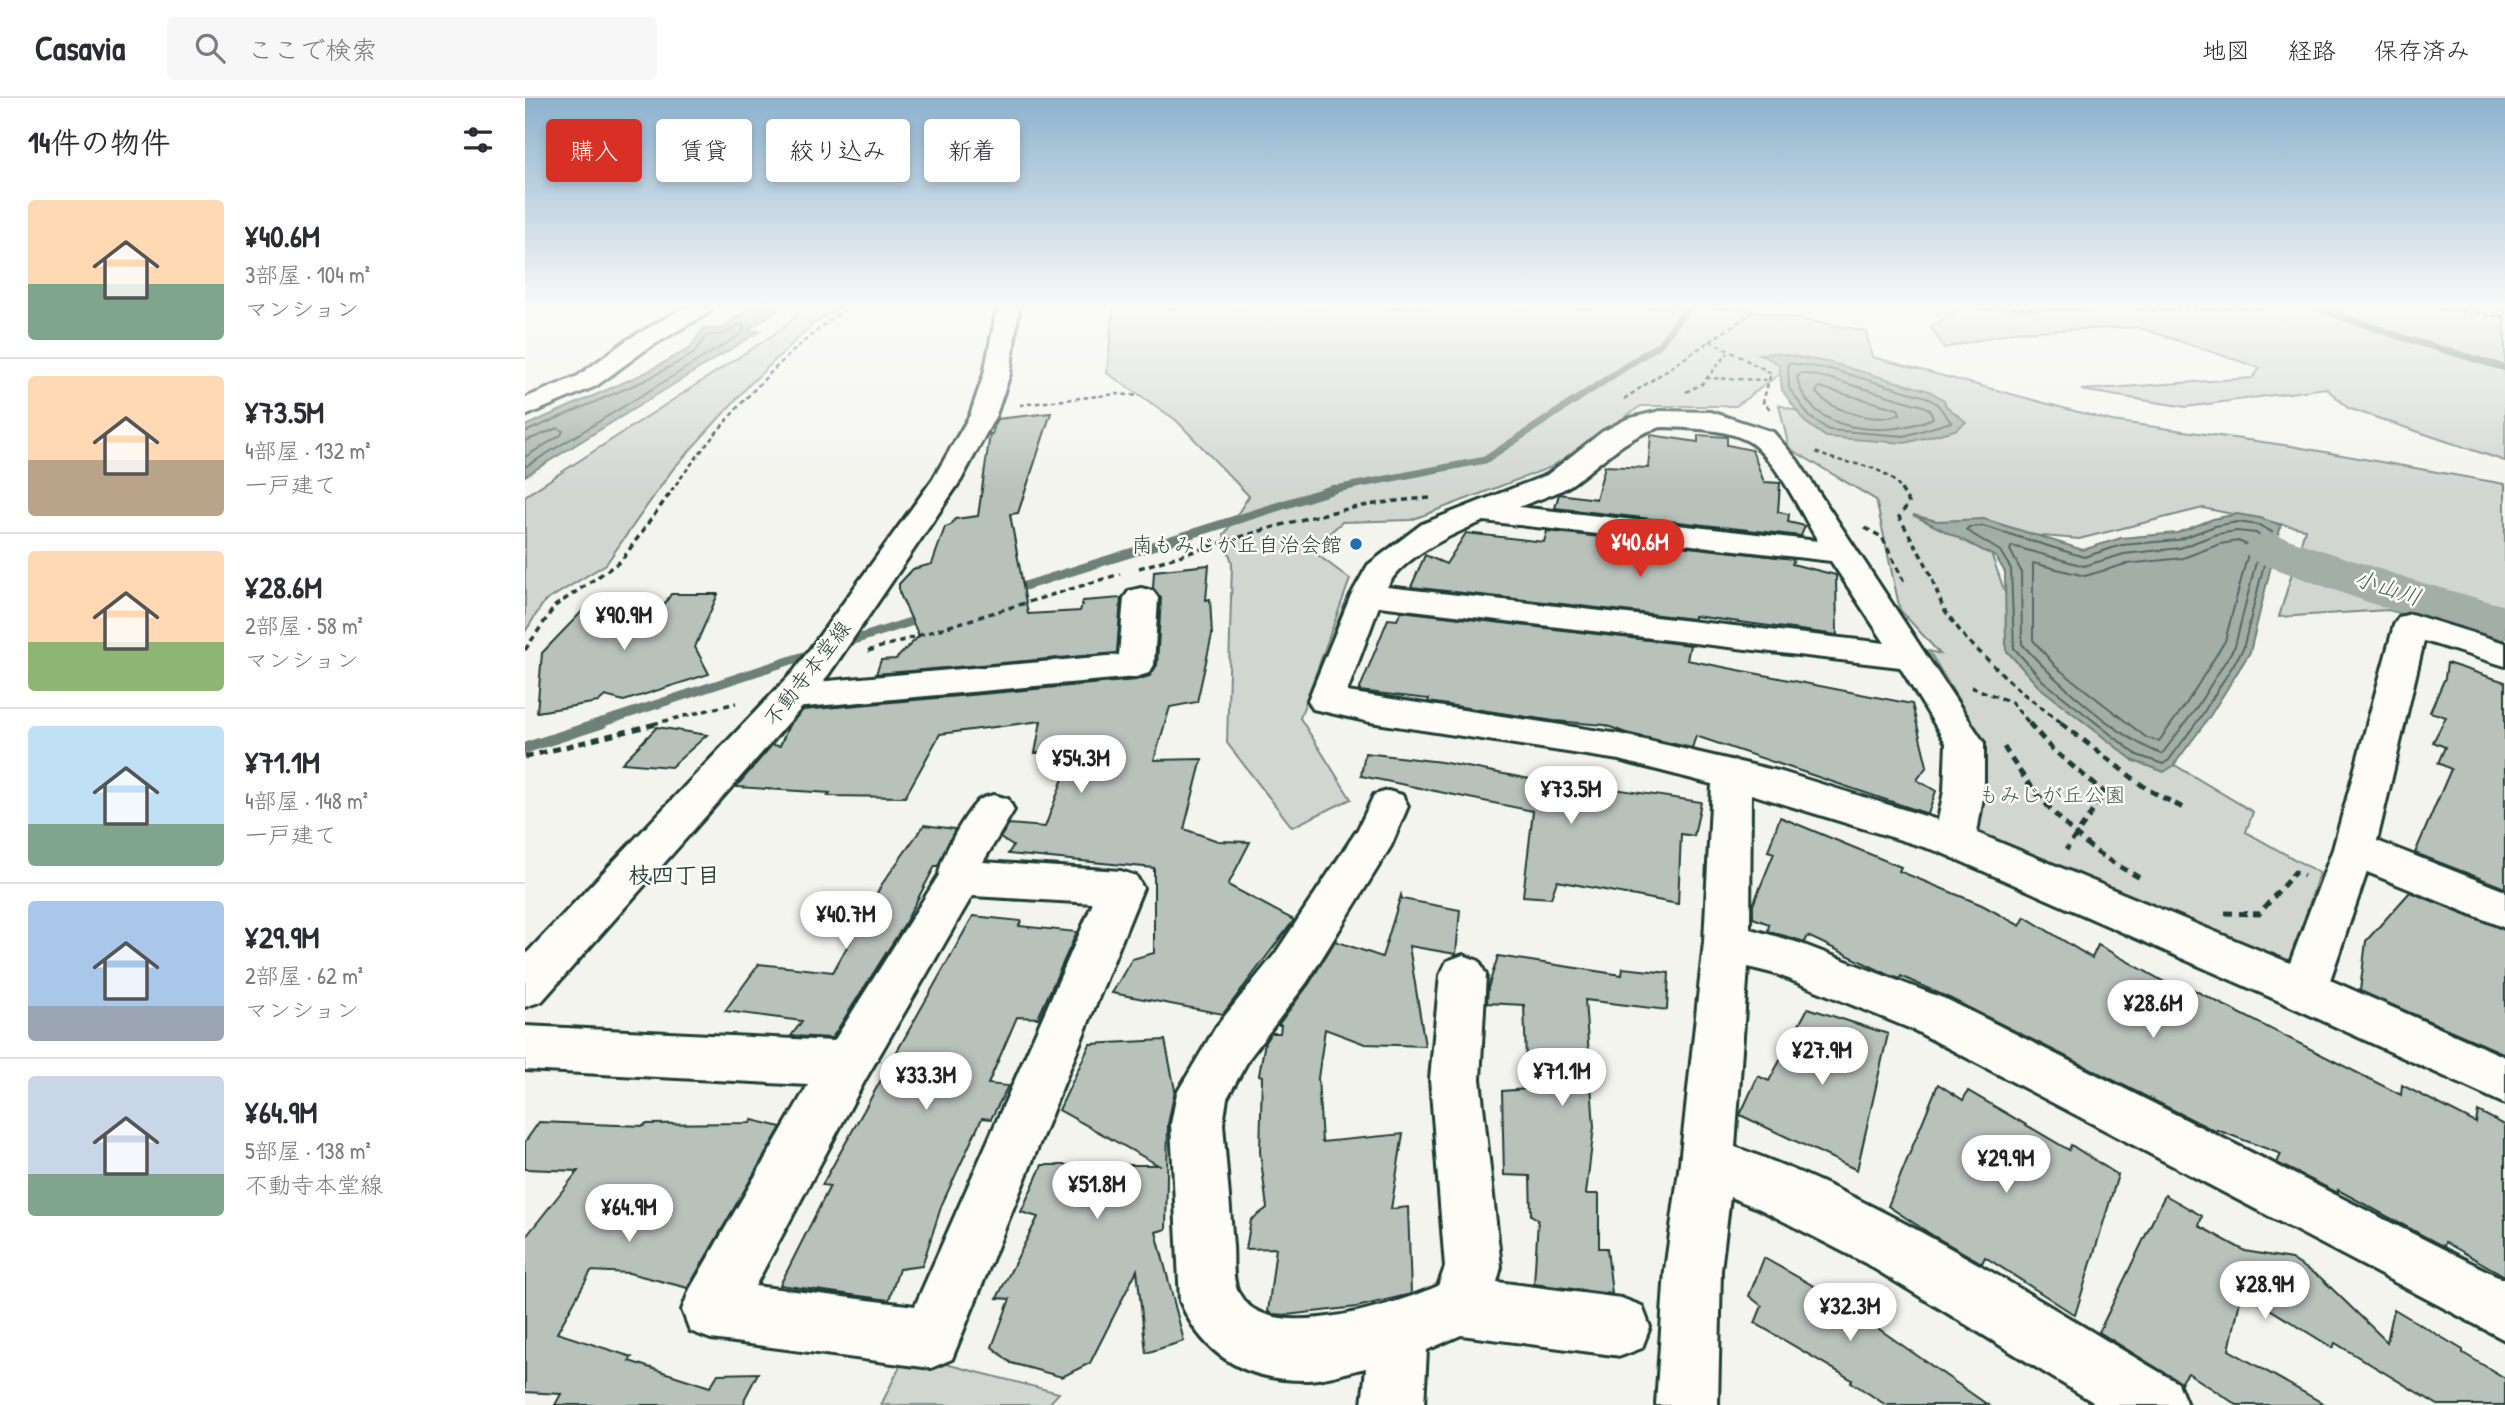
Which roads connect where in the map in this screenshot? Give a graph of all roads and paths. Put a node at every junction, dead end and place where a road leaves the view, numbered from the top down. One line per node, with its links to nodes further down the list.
1 (603, 369): 12 (street)
2 (775, 369): 22 (path)
3 (998, 369): 13 (street, 不動寺本堂線)
4 (1668, 369): 11 (path)
5 (1713, 369): 7 (path)
6 (1766, 369): 8 (path)
7 (1705, 378): 8 (path); 9 (path)
8 (1768, 380): 14 (path)
9 (1683, 394)
10 (1141, 396): 13 (path)
11 (1620, 401)
12 (525, 408)
13 (984, 410): 26 (street, 不動寺本堂線)
14 (1779, 417)
15 (1808, 447): 34 (path)
16 (1435, 497): 26 (path)
17 (1478, 511): 18 (street); 18 (street); 20 (street)
18 (1848, 538): 19 (path); 24 (street)
19 (1906, 587)
20 (1367, 595): 24 (street); 31 (street)
21 (1141, 598): 26 (street)
22 (525, 650)
23 (2505, 655): 37 (street)
24 (1912, 657): 36 (street)
25 (1964, 680): 27 (path)
26 (803, 684): 30 (path); 46 (street, 不動寺本堂線)
27 (1969, 686): 28 (path); 35 (path)
28 (1975, 695)
29 (2003, 746): 35 (path)
30 (525, 757)
31 (1732, 775): 36 (street); 44 (street)
32 (1388, 806): 55 (street)
33 (994, 810): 38 (street)
34 (2185, 810)
35 (2075, 834): 39 (path); 40 (path)
36 (1955, 841): 39 (street)
37 (2354, 849): 41 (street); 42 (street)
38 (960, 878): 49 (street); 49 (street)
39 (2048, 881): 47 (street)
40 (2149, 883)
41 (2340, 892): 43 (path); 47 (street)
42 (2505, 910)
43 (2221, 913)
44 (1727, 943): 51 (street); 53 (street)
45 (1463, 975): 52 (street)
46 (525, 987)
47 (2303, 990): 50 (street)
48 (525, 1048): 49 (street)
49 (847, 1064)
50 (2505, 1081)
51 (1707, 1163): 57 (street); 58 (street)
52 (1461, 1306): 54 (street); 55 (street)
53 (2505, 1311)
54 (1621, 1328)
55 (1399, 1332): 56 (street)
56 (1393, 1405)
57 (1687, 1405)
58 (2156, 1405)

